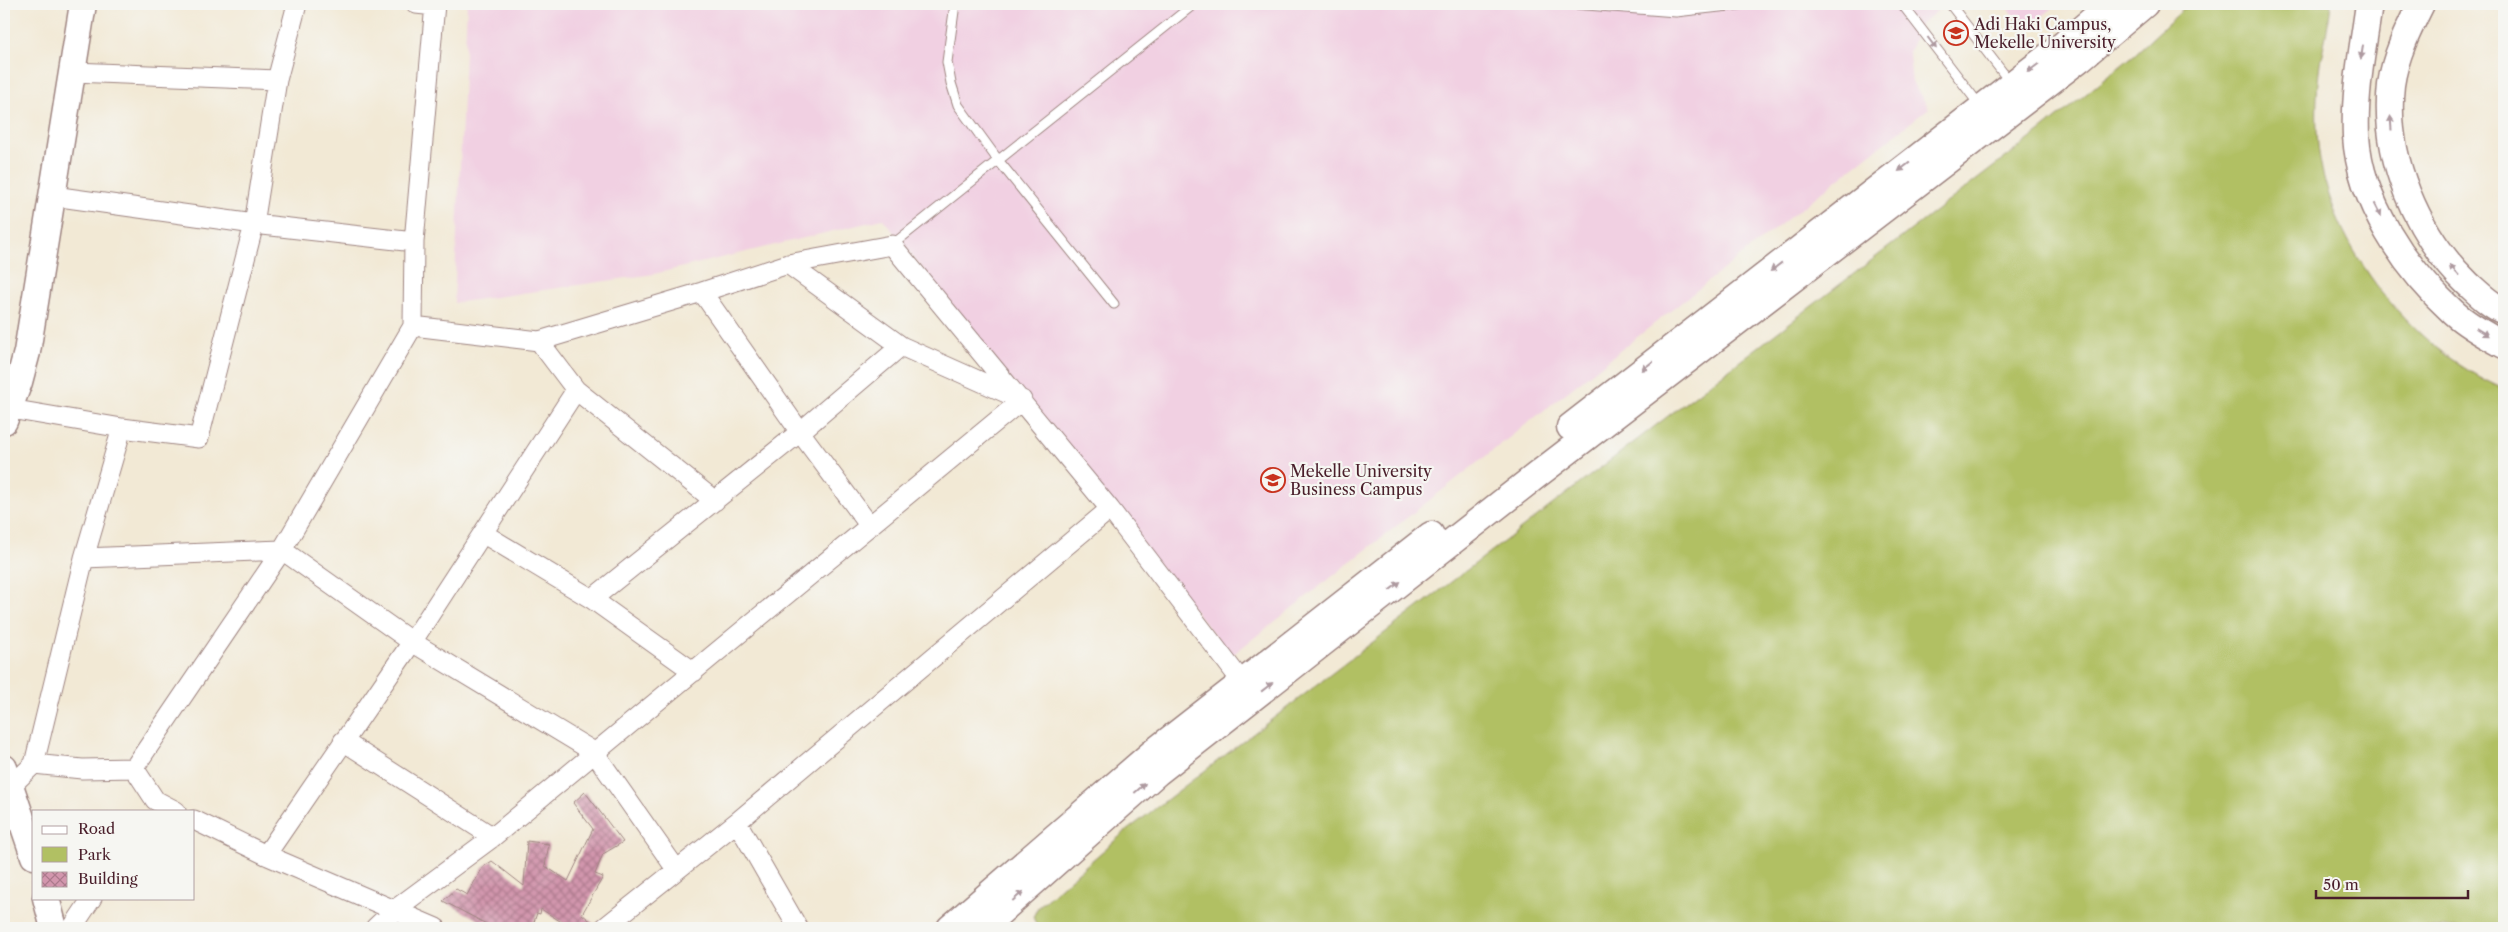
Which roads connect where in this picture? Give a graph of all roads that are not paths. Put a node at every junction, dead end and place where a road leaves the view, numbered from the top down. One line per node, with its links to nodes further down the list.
1 (83, 4): 14 (main road)
2 (298, 4): 15 (street)
3 (429, 4): 21 (street)
4 (955, 4): 18 (lane)
5 (1194, 4): 18 (lane)
6 (1574, 4): 7 (lane)
7 (1746, 4)
8 (1902, 4): 17 (lane, one-way to 17)
9 (1950, 4): 16 (lane)
10 (2111, 4): 16 (main road, one-way to 16)
11 (2145, 4): 69 (main road, one-way to 11)
12 (2369, 4): 29 (main road, one-way to 29)
13 (2421, 4): 26 (main road, one-way to 13)
14 (73, 72): 15 (street); 19 (main road)
15 (278, 80): 20 (street)
16 (2012, 84): 17 (main road)
17 (1981, 107): 45 (main road, one-way to 45)
18 (998, 160): 22 (lane); 25 (lane)
19 (53, 196): 20 (street); 33 (main road)
20 (254, 224): 21 (street); 34 (street)
21 (414, 242): 27 (street)
22 (892, 245): 23 (street); 32 (street)
23 (788, 264): 24 (street); 30 (street)
24 (702, 292): 28 (street); 35 (street)
25 (1114, 304)
26 (2504, 311)
27 (413, 326): 28 (street); 40 (street)
28 (539, 341): 31 (street)
29 (2504, 345)
30 (901, 346): 32 (street); 35 (street)
31 (576, 390): 36 (street); 39 (street)
32 (1022, 400): 37 (street); 38 (street)
33 (7, 415): 34 (street)
34 (122, 428): 41 (street)
35 (800, 432): 36 (street); 38 (street)
36 (715, 501): 42 (street)
37 (1110, 509): 45 (street); 54 (street)
38 (870, 526): 44 (street)
39 (484, 534): 42 (street); 43 (street)
40 (282, 550): 41 (street); 43 (street); 49 (street)
41 (84, 558): 48 (street)
42 (592, 599): 44 (street)
43 (412, 642): 46 (street); 47 (street)
44 (694, 672): 47 (street)
45 (1242, 682): 68 (main road)
46 (343, 741): 55 (street); 57 (street)
47 (594, 752): 55 (street); 58 (street)
48 (34, 764): 49 (street); 50 (street)
49 (134, 768): 51 (street)
50 (7, 777): 56 (main road)
51 (151, 806): 52 (street)
52 (171, 810)
53 (195, 820): 57 (street)
54 (737, 822): 58 (street); 67 (street)
55 (493, 837): 61 (street)
56 (32, 850)
57 (266, 854): 61 (street)
58 (676, 869): 66 (street)
59 (47, 900): 62 (main road)
60 (91, 900): 63 (street)
61 (394, 911): 64 (street); 65 (street)
62 (54, 928)
63 (72, 928)
64 (375, 928)
65 (436, 928)
66 (604, 928)
67 (798, 928)
68 (950, 928)
69 (982, 928)

